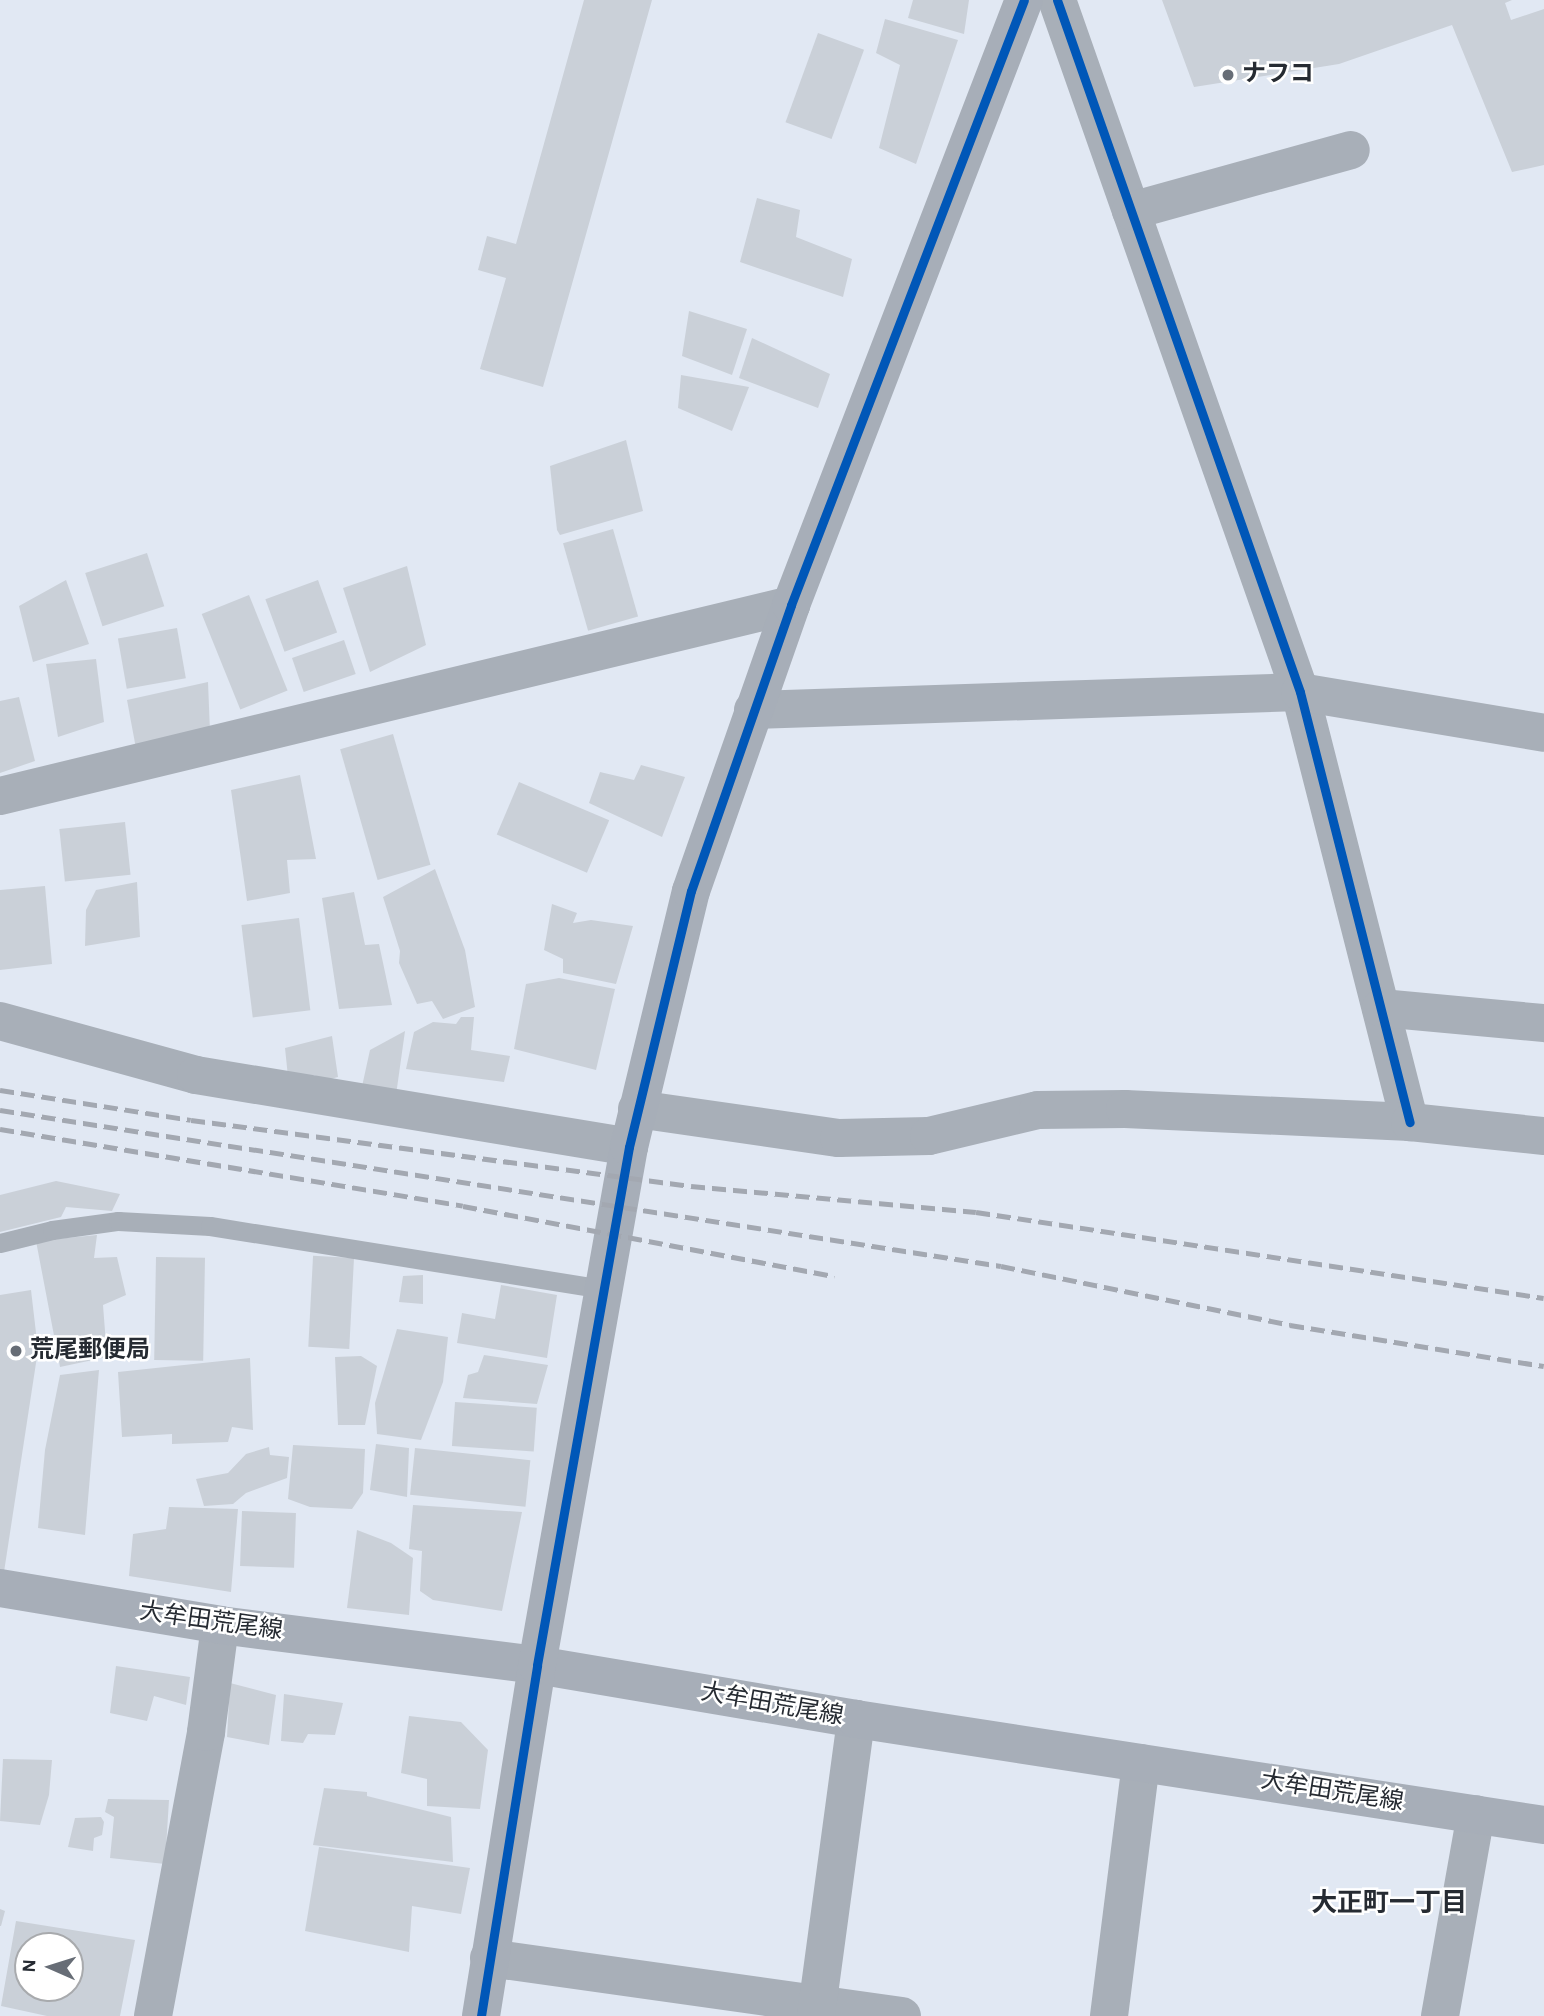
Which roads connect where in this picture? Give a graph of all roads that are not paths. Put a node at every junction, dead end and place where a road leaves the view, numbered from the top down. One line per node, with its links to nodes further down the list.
1 (1024, 0): 5 (street)
2 (1057, 0): 4 (street)
3 (1352, 150): 4 (street)
4 (1131, 211): 6 (street)
5 (791, 605): 7 (street); 9 (street)
6 (1300, 692): 7 (street); 8 (street); 10 (street)
7 (753, 710): 13 (street)
8 (1544, 733)
9 (0, 796)
10 (1381, 1008): 12 (street); 14 (street)
11 (0, 1021): 16 (street)
12 (1544, 1023)
13 (638, 1109): 14 (street); 16 (street)
14 (1410, 1122): 15 (street)
15 (1544, 1136)
16 (629, 1147): 18 (street)
17 (0, 1243): 18 (lane)
18 (604, 1289): 21 (street)
19 (0, 1588): 20 (street, 大牟田荒尾線)
20 (219, 1625): 21 (street, 大牟田荒尾線); 28 (street)
21 (537, 1665): 22 (street, 大牟田荒尾線); 26 (street)
22 (856, 1719): 23 (street, 大牟田荒尾線); 27 (street)
23 (1141, 1762): 24 (street, 大牟田荒尾線); 31 (street)
24 (1476, 1814): 25 (street, 大牟田荒尾線); 32 (street)
25 (1544, 1825)
26 (489, 1958): 27 (street); 29 (street)
27 (817, 2009): 30 (street)
28 (153, 2016)
29 (481, 2016)
30 (902, 2016)
31 (1109, 2016)
32 (1440, 2016)

